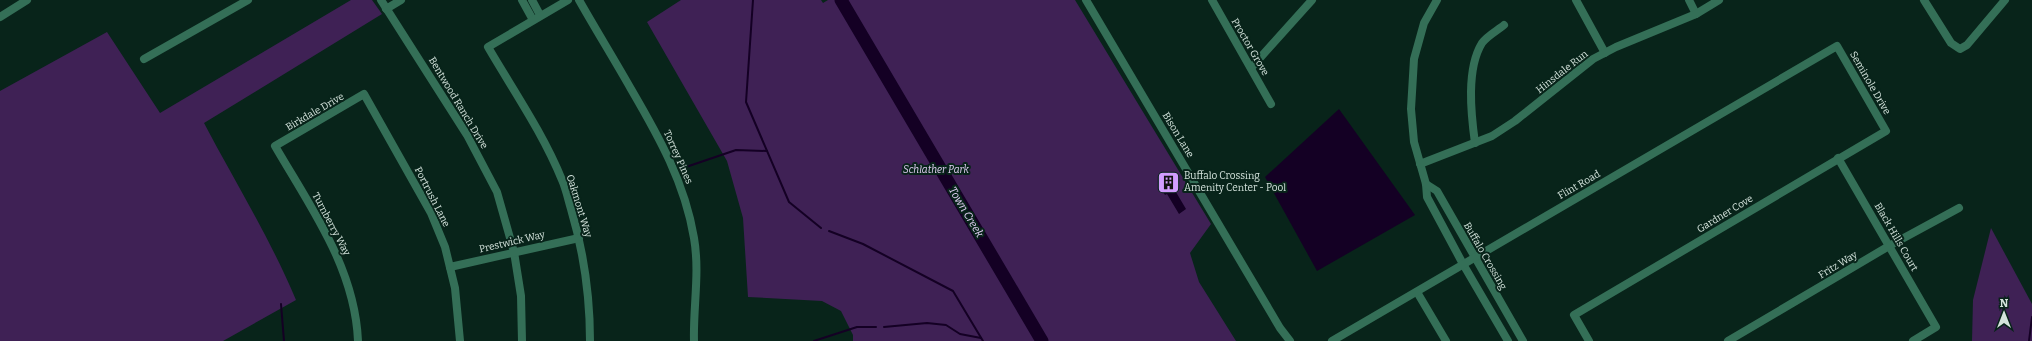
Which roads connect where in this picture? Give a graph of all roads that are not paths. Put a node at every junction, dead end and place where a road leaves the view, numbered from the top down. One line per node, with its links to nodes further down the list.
1 (27, 0): 21 (street)
2 (248, 0): 26 (street)
3 (381, 0): 18 (street, Bentwood Ranch Drive)
4 (401, 0): 18 (street)
5 (522, 0): 22 (street)
6 (532, 0): 20 (street)
7 (568, 0): 20 (street)
8 (579, 0): 48 (street, Torrey Pines)
9 (1086, 0): 49 (street, Bison Lane)
10 (1212, 0): 27 (street, Proctor Grove)
11 (1312, 0): 27 (street)
12 (1437, 0): 34 (street)
13 (1576, 0): 25 (street)
14 (1689, 0): 19 (street)
15 (1719, 0): 19 (street, Hinsdale Run)
16 (1924, 0): 17 (street)
17 (2005, 0)
18 (386, 9): 39 (street, Bentwood Ranch Drive)
19 (1696, 14): 25 (street, Hinsdale Run)
20 (540, 15): 22 (street)
21 (0, 17)
22 (533, 20): 37 (street, Oakmont Way)
23 (1504, 25): 31 (street)
24 (1837, 46): 30 (street, Seminole Drive); 40 (street, Flint Road)
25 (1605, 52): 31 (street, Hinsdale Run)
26 (144, 59)
27 (1251, 68): 29 (street, Proctor Grove)
28 (364, 94): 32 (street, Birkdale Drive); 42 (street, Portrush Lane)
29 (1271, 104)
30 (1886, 131): 33 (street, Gardner Cove)
31 (1475, 143): 34 (street, Hinsdale Run)
32 (275, 146): 44 (street, Turnberry Way)
33 (1838, 158): 38 (street, Black Hills Court); 54 (street, Gardner Cove)
34 (1420, 164): 35 (street)
35 (1426, 184): 40 (street, Buffalo Crossing); 41 (street)
36 (1959, 208): 38 (street, Fritz Way)
37 (579, 238): 39 (street, Prestwick Way); 47 (street, Oakmont Way)
38 (1889, 246): 55 (street, Fritz Way); 56 (street, Black Hills Court)
39 (514, 252): 42 (street, Prestwick Way); 46 (street, Bentwood Ranch Drive)
40 (1474, 258): 41 (street, Flint Road); 53 (street, Buffalo Crossing)
41 (1463, 264): 43 (street, Flint Road); 52 (street)
42 (450, 267): 45 (street, Portrush Lane)
43 (1417, 292): 50 (street, Flint Road); 51 (street)
44 (358, 341)
45 (460, 341)
46 (522, 341)
47 (590, 341)
48 (694, 341)
49 (1290, 341)
50 (1332, 341)
51 (1446, 341)
52 (1508, 341)
53 (1523, 341)
54 (1589, 341)
55 (1728, 341)
56 (1913, 341)

